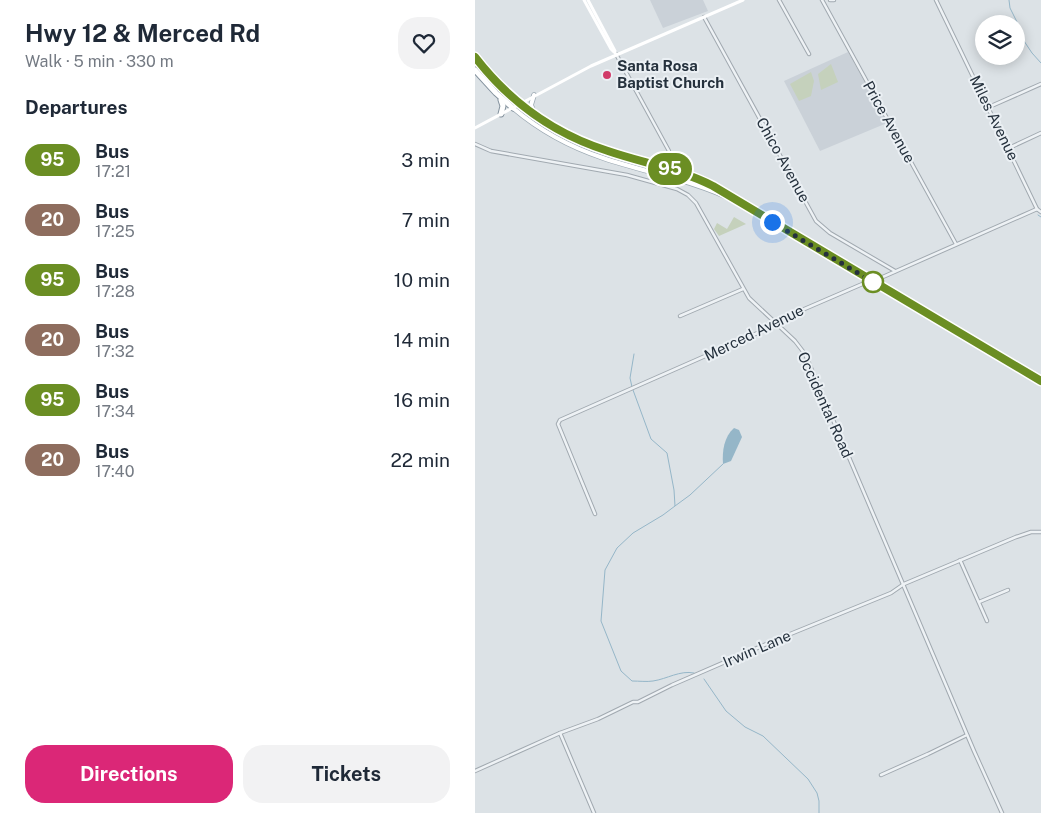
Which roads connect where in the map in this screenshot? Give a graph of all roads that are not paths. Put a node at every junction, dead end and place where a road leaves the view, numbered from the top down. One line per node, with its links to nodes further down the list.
1 (586, 0): 9 (main road)
2 (743, 0): 8 (main road)
3 (779, 0): 10 (street)
4 (823, 0): 29 (street, Price Avenue)
5 (830, 0): 6 (street)
6 (834, 0)
7 (937, 0): 17 (street, Miles Avenue)
8 (705, 17): 9 (main road); 30 (street, Chico Avenue)
9 (616, 54): 15 (main road); 25 (street)
10 (809, 54)
11 (475, 57): 16 (highway)
12 (475, 70): 14 (highway)
13 (1041, 84): 17 (street)
14 (496, 93): 18 (highway); 19 (highway)
15 (534, 96): 16 (main road); 21 (main road)
16 (519, 104): 18 (main road); 21 (main road)
17 (989, 107): 24 (street, Miles Avenue)
18 (513, 108): 19 (main road); 27 (main road)
19 (501, 114): 20 (main road)
20 (475, 128)
21 (556, 129): 27 (main road)
22 (1041, 134): 24 (street)
23 (475, 144): 32 (street, Occidental Road)
24 (1009, 148): 26 (street, Miles Avenue)
25 (669, 151)
26 (1037, 209): 28 (street); 29 (street, Merced Avenue)
27 (757, 212): 31 (main road)
28 (1041, 212)
29 (956, 244): 30 (street, Merced Avenue)
30 (895, 271): 31 (street, Merced Avenue)
31 (872, 281): 34 (street, Merced Avenue); 35 (main road)
32 (743, 289): 33 (street); 34 (street, Occidental Road)
33 (680, 316)
34 (775, 322): 36 (street, Merced Avenue); 39 (street, Occidental Road)
35 (1041, 380)
36 (595, 514)
37 (1041, 532): 38 (street, Irwin Lane)
38 (961, 560): 39 (street, Irwin Lane); 41 (street)
39 (904, 584): 43 (street, Irwin Lane); 44 (street, Occidental Road)
40 (1008, 590): 41 (street)
41 (979, 602): 42 (street)
42 (987, 621)
43 (560, 733): 45 (street, Irwin Lane); 47 (street)
44 (967, 735): 46 (street); 48 (street, Occidental Road)
45 (475, 771)
46 (881, 774)
47 (594, 813)
48 (1002, 813)

